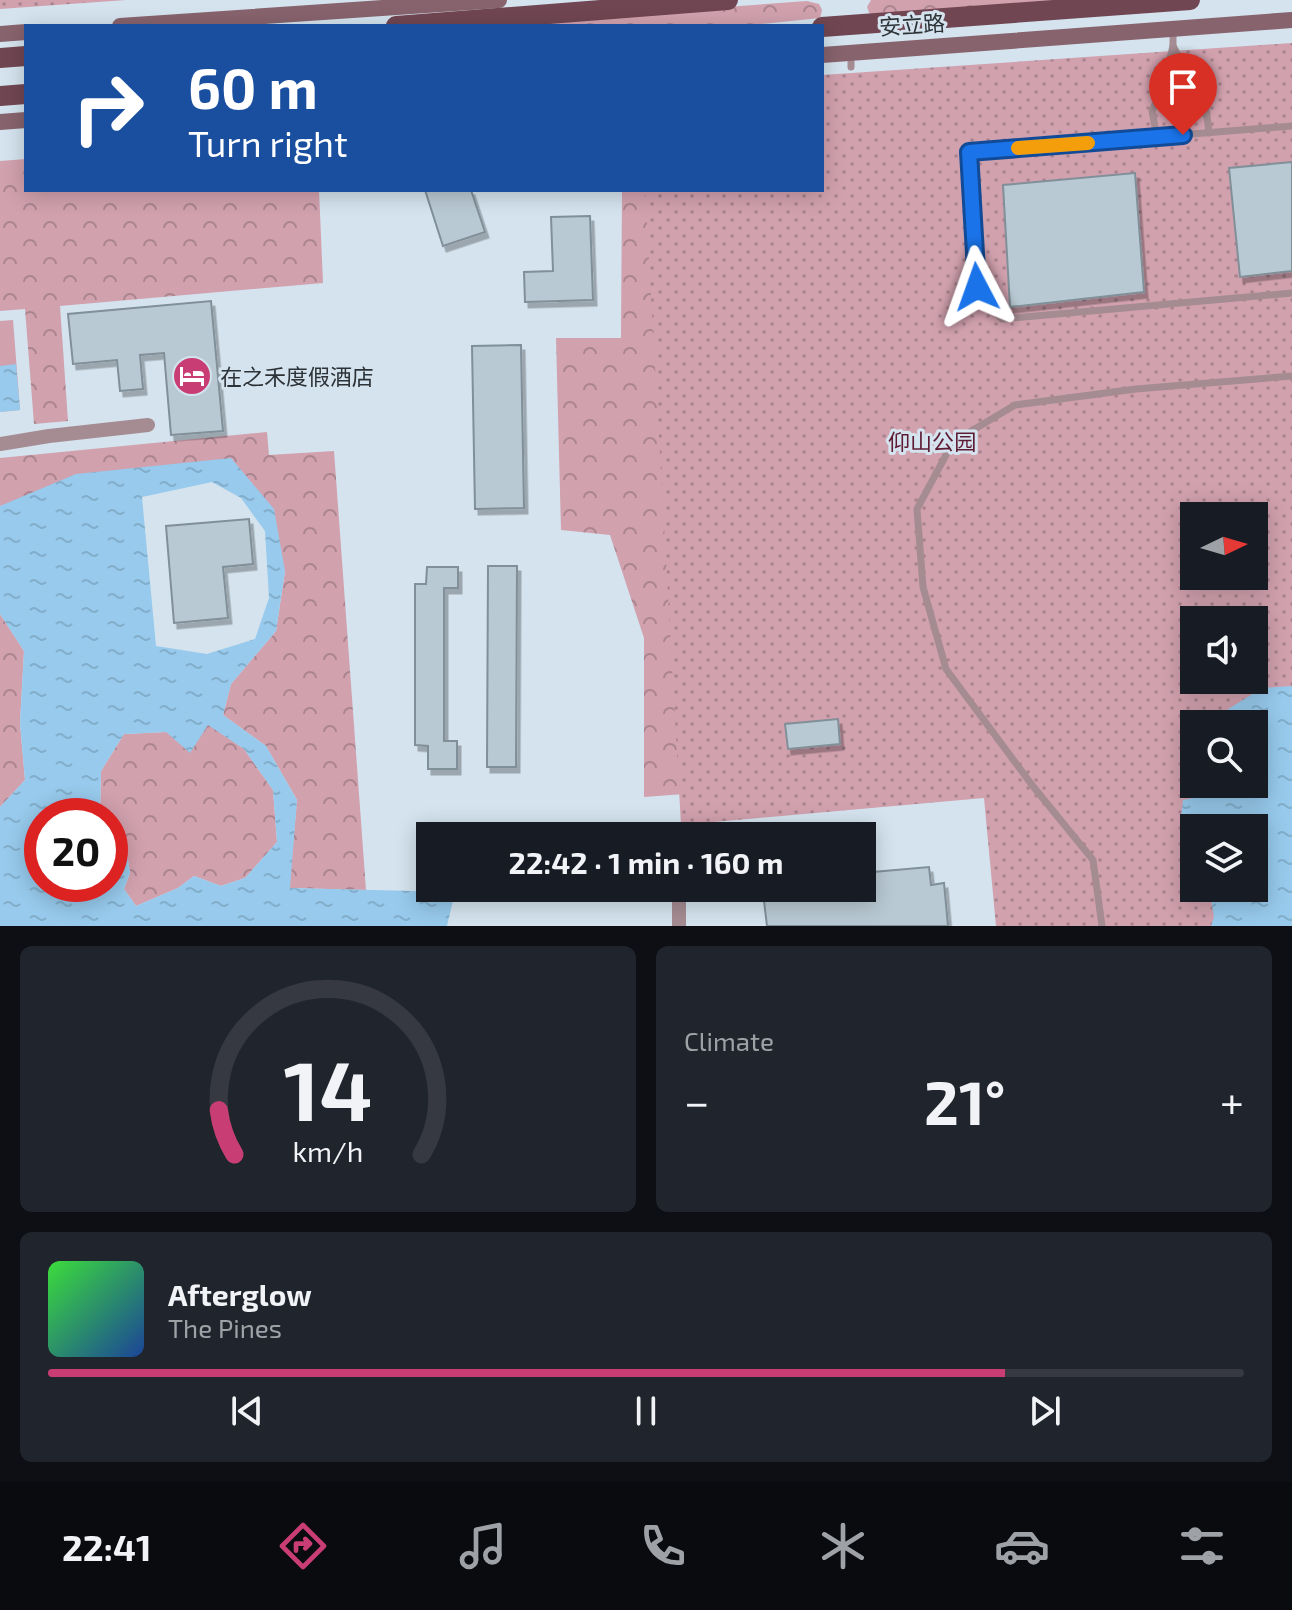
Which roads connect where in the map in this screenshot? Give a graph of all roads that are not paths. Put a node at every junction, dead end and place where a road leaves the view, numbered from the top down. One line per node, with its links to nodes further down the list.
1 (499, 0): 5 (street)
2 (728, 0): 6 (main road)
3 (1190, 0): 7 (main road, 安立路)
4 (1292, 20): 8 (street, 安立路)
5 (149, 24)
6 (422, 24)
7 (824, 27)
8 (1173, 28): 11 (lane); 12 (street, 安立路)
9 (24, 32): 10 (street)
10 (0, 34)
11 (1173, 46): 20 (lane); 21 (lane)
12 (824, 55)
13 (24, 56): 14 (main road)
14 (0, 58)
15 (24, 94): 16 (main road)
16 (0, 96)
17 (24, 120): 18 (street)
18 (0, 122)
19 (1292, 126): 20 (lane)
20 (1209, 133): 21 (lane)
21 (1157, 137): 22 (lane)
22 (1292, 293)
23 (1292, 376): 28 (lane)
24 (148, 425): 25 (street)
25 (0, 444)
26 (679, 902): 27 (street)
27 (679, 926)
28 (1102, 926)

